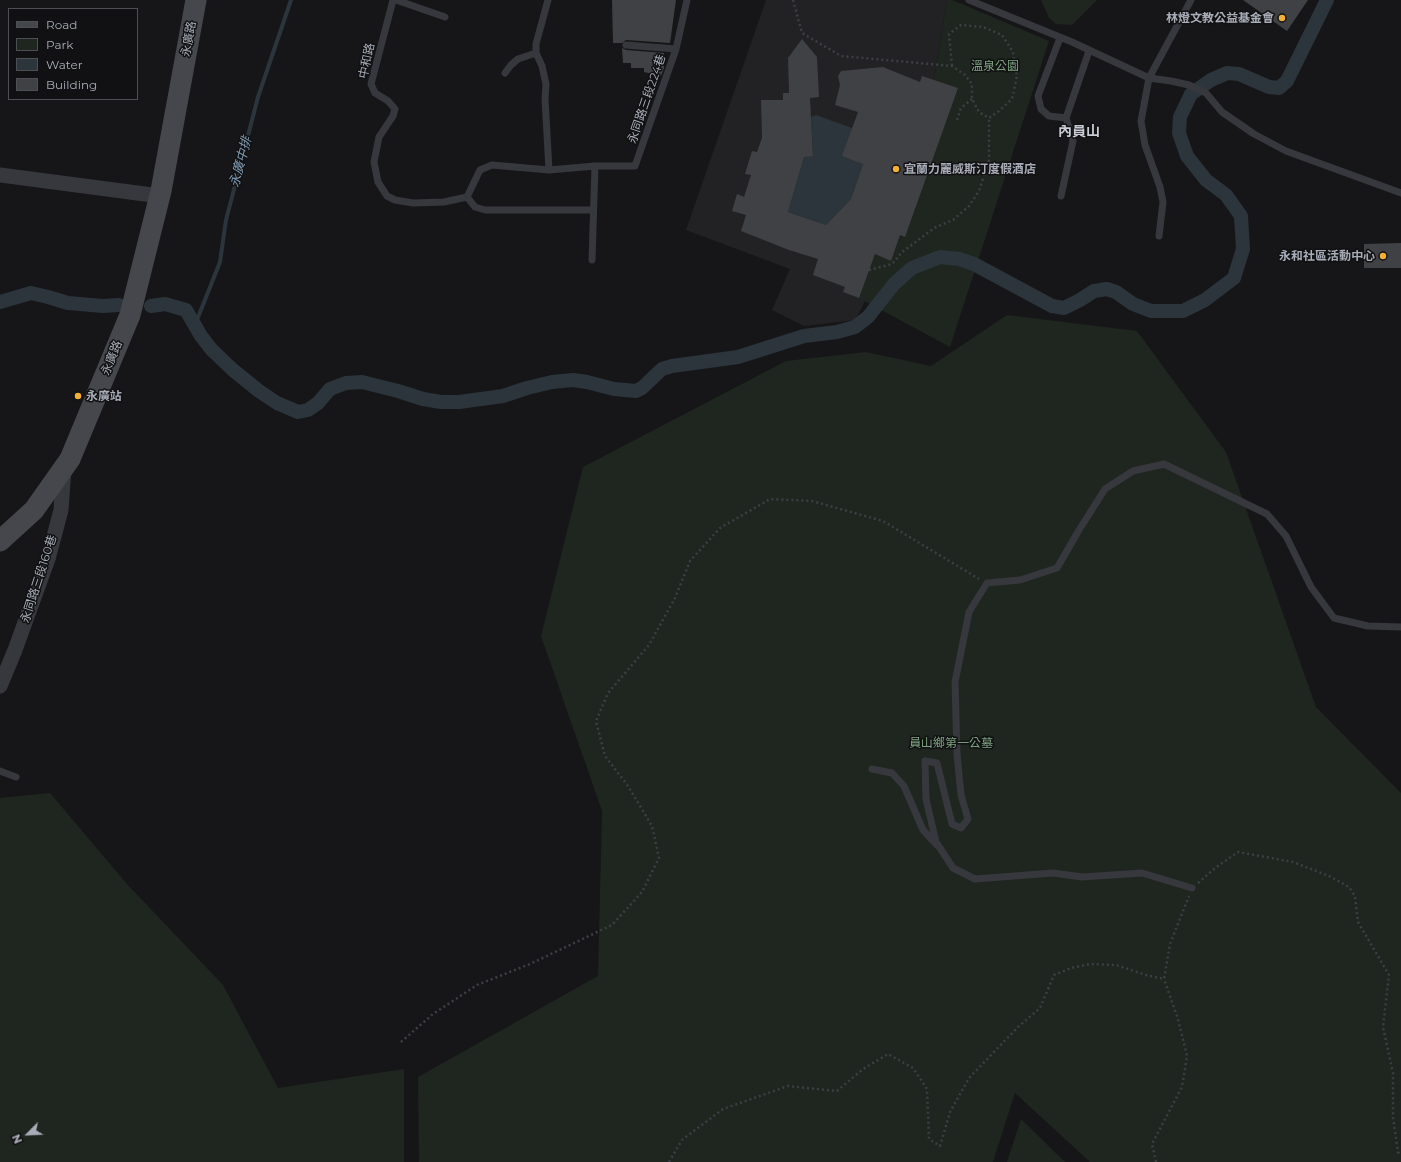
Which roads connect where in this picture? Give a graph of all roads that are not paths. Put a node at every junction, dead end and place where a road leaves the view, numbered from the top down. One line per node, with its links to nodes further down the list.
1 (395, 0): 7 (lane); 22 (lane, 中和路)
2 (548, 0): 12 (lane)
3 (687, 0): 10 (lane, 永同路三段224巷)
4 (969, 0): 8 (lane)
5 (1191, 0): 14 (lane)
6 (195, 2): 20 (street, 永廣路)
7 (445, 17)
8 (1060, 38): 11 (lane); 15 (lane)
9 (626, 45): 10 (lane)
10 (676, 49): 16 (lane, 永同路三段224巷)
11 (1090, 51): 14 (lane); 15 (lane)
12 (536, 53): 13 (lane); 17 (lane)
13 (505, 73)
14 (1149, 78): 19 (lane); 24 (lane)
15 (1066, 118): 21 (lane)
16 (594, 166): 17 (lane); 23 (lane)
17 (548, 170): 22 (lane)
18 (0, 175): 20 (street)
19 (1401, 193)
20 (160, 196): 26 (street, 永廣路)
21 (1062, 196)
22 (467, 197): 23 (lane)
23 (593, 210): 25 (lane)
24 (1159, 236)
25 (592, 260)
26 (64, 468): 27 (street, 永廣路); 29 (street, 永同路三段160巷)
27 (0, 541)
28 (1401, 627): 33 (lane)
29 (0, 686)
30 (872, 769): 33 (lane)
31 (0, 771): 32 (lane)
32 (16, 777)
33 (944, 853): 34 (lane)
34 (1192, 888)

